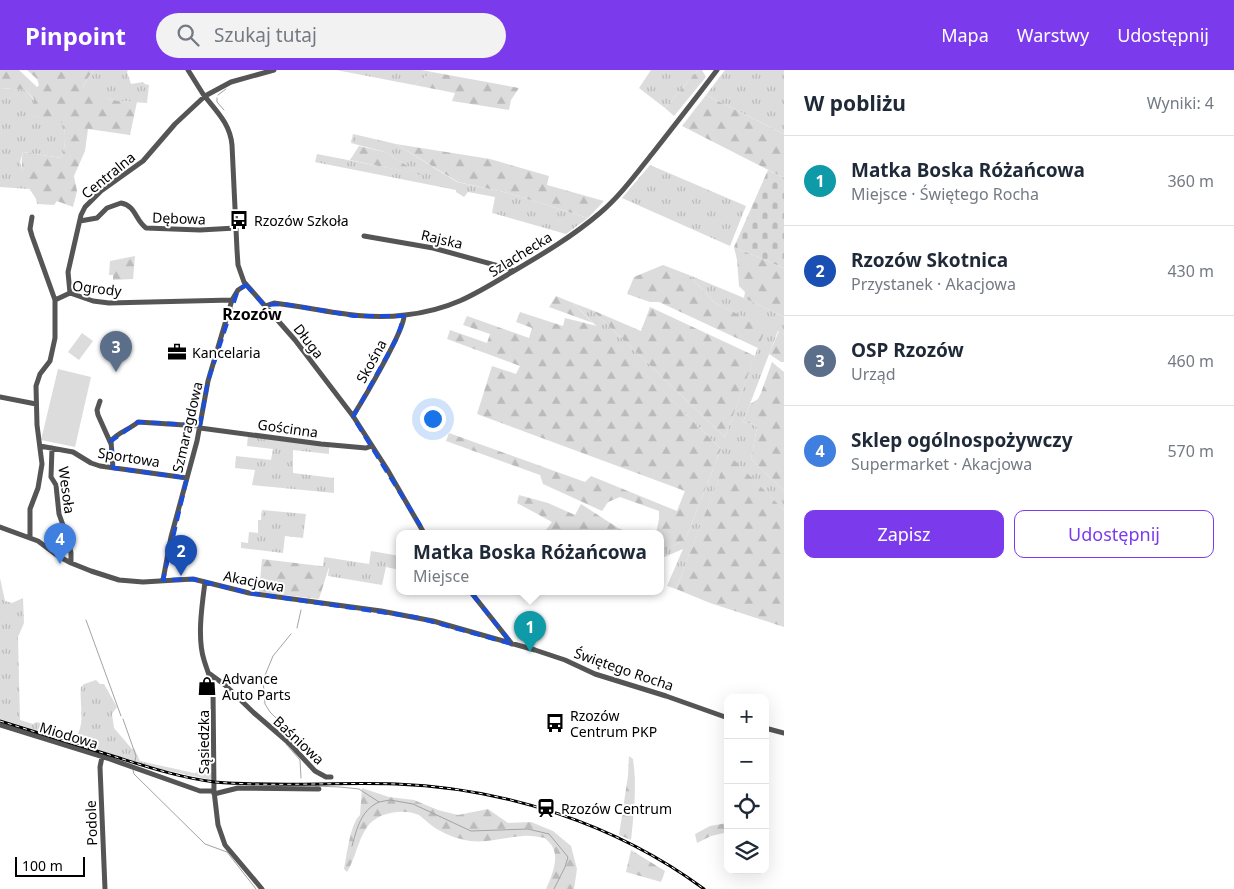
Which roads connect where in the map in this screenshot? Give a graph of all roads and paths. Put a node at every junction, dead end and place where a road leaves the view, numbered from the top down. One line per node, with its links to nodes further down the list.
1 (188, 70): 4 (street, Długa)
2 (274, 70): 4 (street, Centralna)
3 (718, 70): 9 (street, Szlachecka)
4 (205, 96): 6 (street, Centralna); 7 (street, Długa)
5 (32, 216): 12 (street)
6 (80, 221): 7 (street, Dębowa); 11 (street, Centralna)
7 (236, 228): 10 (street, Długa)
8 (364, 236): 9 (street, Rajska)
9 (512, 272): 15 (street, Szlachecka)
10 (246, 285): 13 (street, Szmaragdowa); 14 (street, Długa)
11 (70, 293): 12 (street, Ogrody); 13 (street, Ogrody)
12 (55, 300): 18 (street, Ogrody)
13 (232, 300): 20 (street, Szmaragdowa)
14 (265, 306): 15 (street, Szlachecka); 19 (street, Długa)
15 (404, 316): 19 (street, Skośna)
16 (0, 397): 18 (street)
17 (100, 401): 21 (street)
18 (36, 404): 22 (street, Ogrody)
19 (353, 416): 23 (street, Długa)
20 (200, 427): 21 (street, Gościnna); 23 (street, Gościnna); 26 (street, Szmaragdowa)
21 (111, 444): 25 (street)
22 (40, 446): 24 (street, Sportowa); 29 (street, Ogrody)
23 (372, 446): 28 (street, Długa)
24 (52, 448): 25 (street, Sportowa); 30 (street, Wesoła)
25 (113, 468): 26 (street, Sportowa)
26 (187, 478): 31 (street, Szmaragdowa)
27 (0, 527): 29 (street, Akacjowa)
28 (422, 530)
29 (30, 538): 30 (street, Akacjowa)
30 (71, 563): 31 (street, Akacjowa)
31 (163, 580): 32 (street, Akacjowa)
32 (205, 582): 34 (street, Akacjowa); 35 (street, Sąsiedzka)
33 (473, 595): 34 (street)
34 (512, 644): 36 (street, Świętego Rocha)
35 (210, 674): 41 (street, Baśniowa); 43 (street, Sąsiedzka)
36 (724, 717)
37 (0, 725): 40 (street, Miodowa)
38 (769, 729): 39 (street)
39 (784, 733)
40 (102, 757): 43 (street, Miodowa); 44 (street, Podole)
41 (330, 777)
42 (319, 789): 43 (street)
43 (214, 793): 45 (street, Sąsiedzka)
44 (105, 889)
45 (262, 889)

